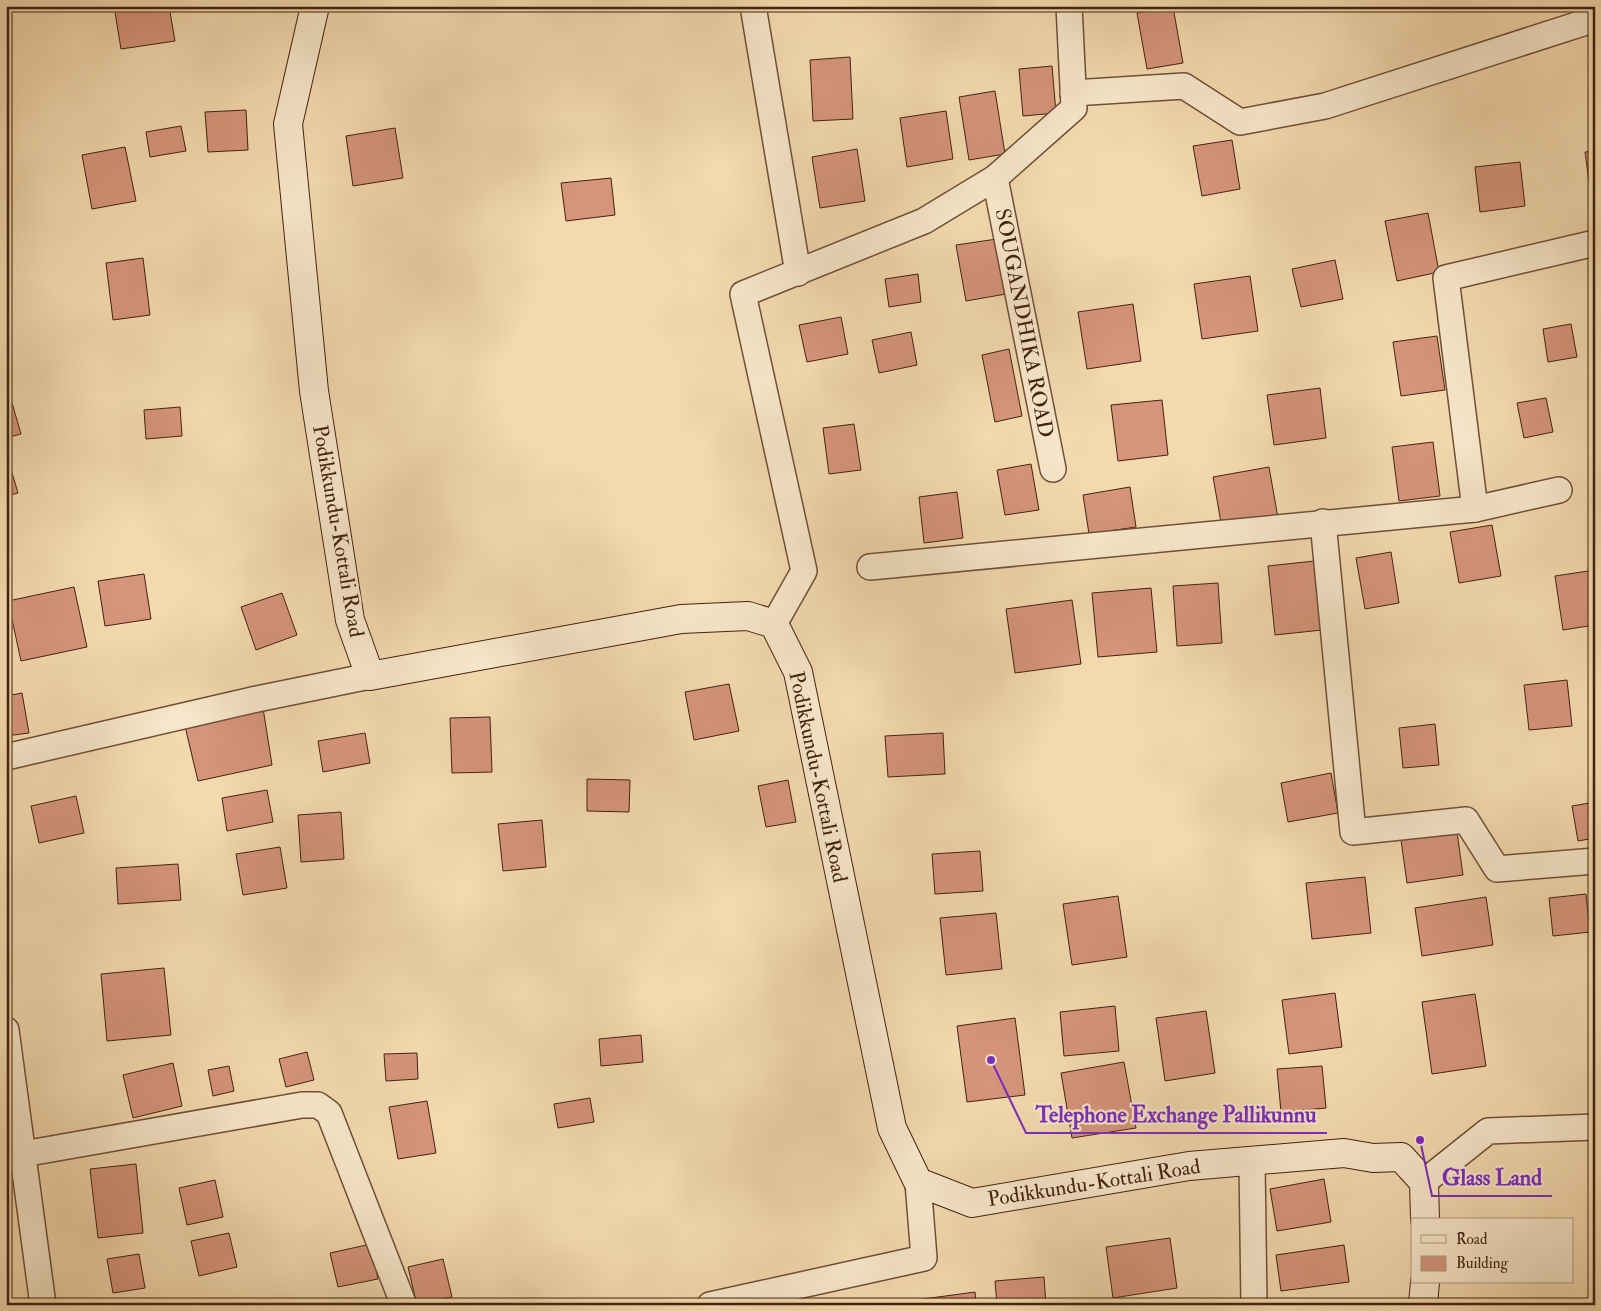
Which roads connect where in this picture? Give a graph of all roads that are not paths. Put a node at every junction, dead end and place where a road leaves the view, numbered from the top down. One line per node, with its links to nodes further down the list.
1 (315, 6): 15 (main road, Podikkundu-Kottali Road)
2 (753, 6): 8 (street)
3 (1069, 6): 5 (street)
4 (1586, 22): 5 (street)
5 (1073, 93): 6 (street)
6 (995, 178): 8 (street); 9 (street, SOUGANDHIKA ROAD)
7 (1595, 244): 11 (street)
8 (798, 272): 14 (street)
9 (1053, 469)
10 (1559, 490): 11 (street)
11 (1475, 509): 12 (street)
12 (1323, 522): 13 (street); 17 (street)
13 (870, 567)
14 (774, 624): 15 (main road); 22 (main road, Podikkundu-Kottali Road)
15 (370, 676): 16 (street)
16 (6, 757)
17 (1595, 861)
18 (6, 1030): 20 (street)
19 (1595, 1127): 23 (street)
20 (23, 1154): 26 (street); 27 (street)
21 (1252, 1162): 22 (main road, Podikkundu-Kottali Road); 23 (main road, Podikkundu-Kottali Road); 29 (street)
22 (918, 1182): 28 (street)
23 (1424, 1182): 24 (main road)
24 (1424, 1218)
25 (1425, 1284): 30 (main road)
26 (403, 1303)
27 (43, 1305)
28 (710, 1305)
29 (1254, 1305)
30 (1423, 1305)

